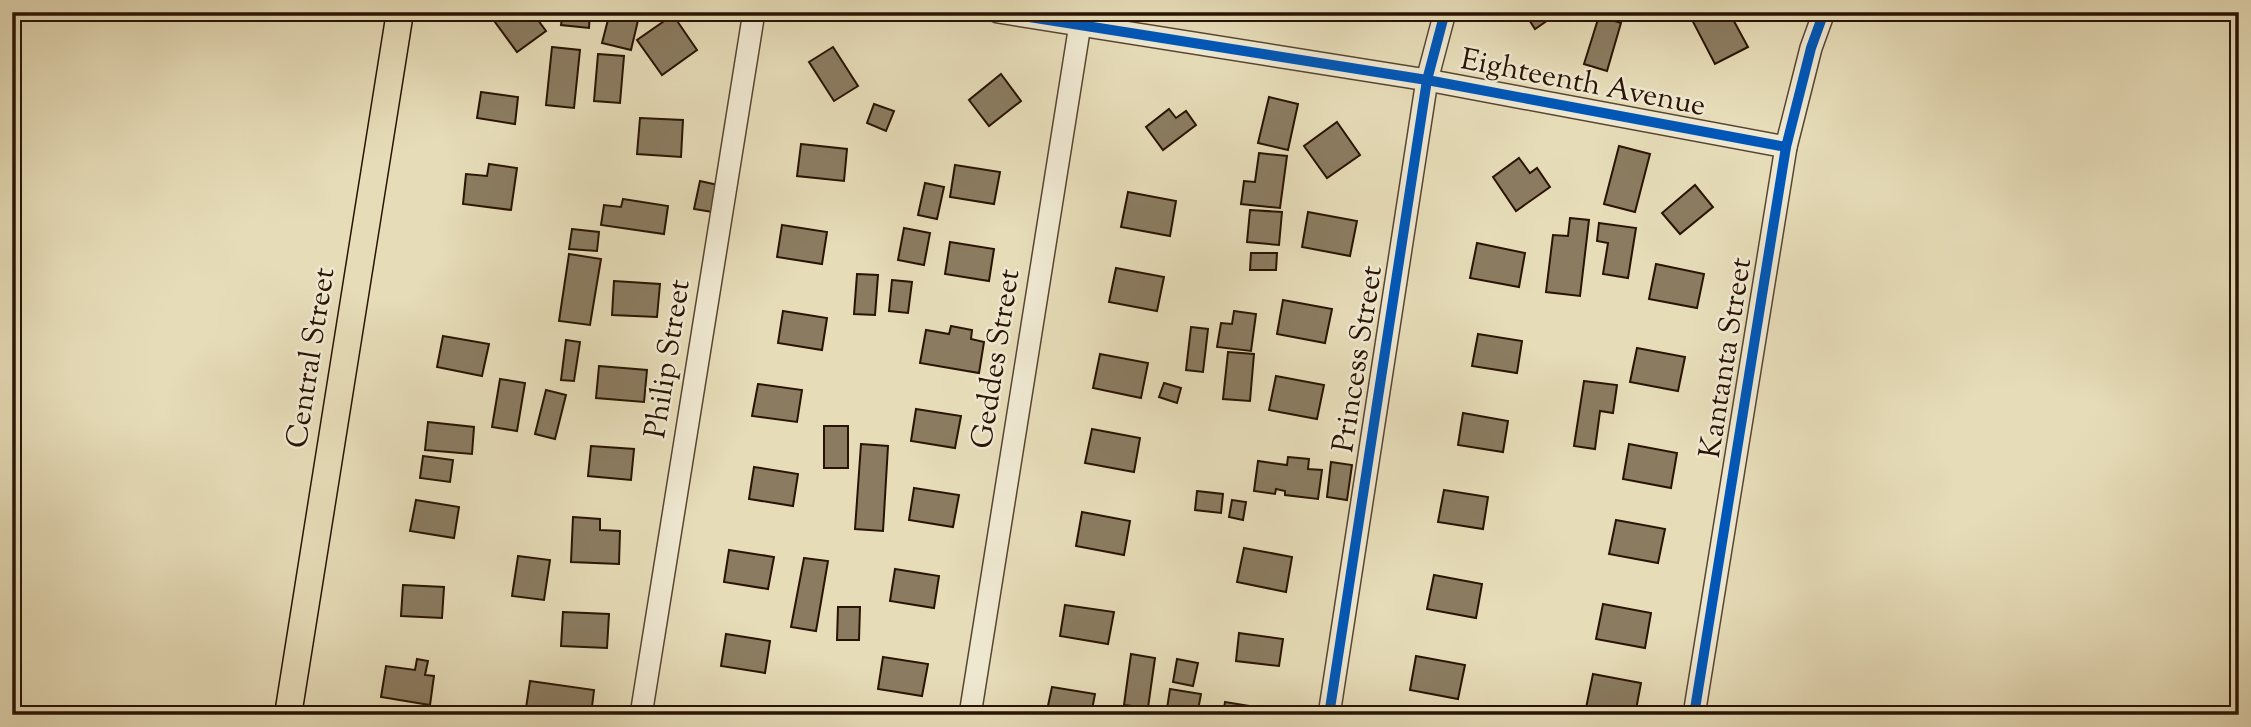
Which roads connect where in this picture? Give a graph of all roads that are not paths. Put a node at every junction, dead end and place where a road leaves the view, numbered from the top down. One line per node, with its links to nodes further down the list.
1 (400, 12): 9 (main road, Central Street)
2 (754, 12): 10 (street, Philip Street)
3 (998, 12): 6 (street, Eighteenth Avenue)
4 (1445, 12): 7 (street, Princess Street)
5 (1824, 12): 8 (street, Kantanta Street)
6 (1081, 18): 7 (street, Eighteenth Avenue); 11 (street, Geddes Street)
7 (1427, 80): 8 (street, Eighteenth Avenue); 12 (street, Princess Street)
8 (1786, 147): 13 (street, Kantanta Street)
9 (288, 715)
10 (641, 715)
11 (970, 715)
12 (1329, 715)
13 (1694, 715)

